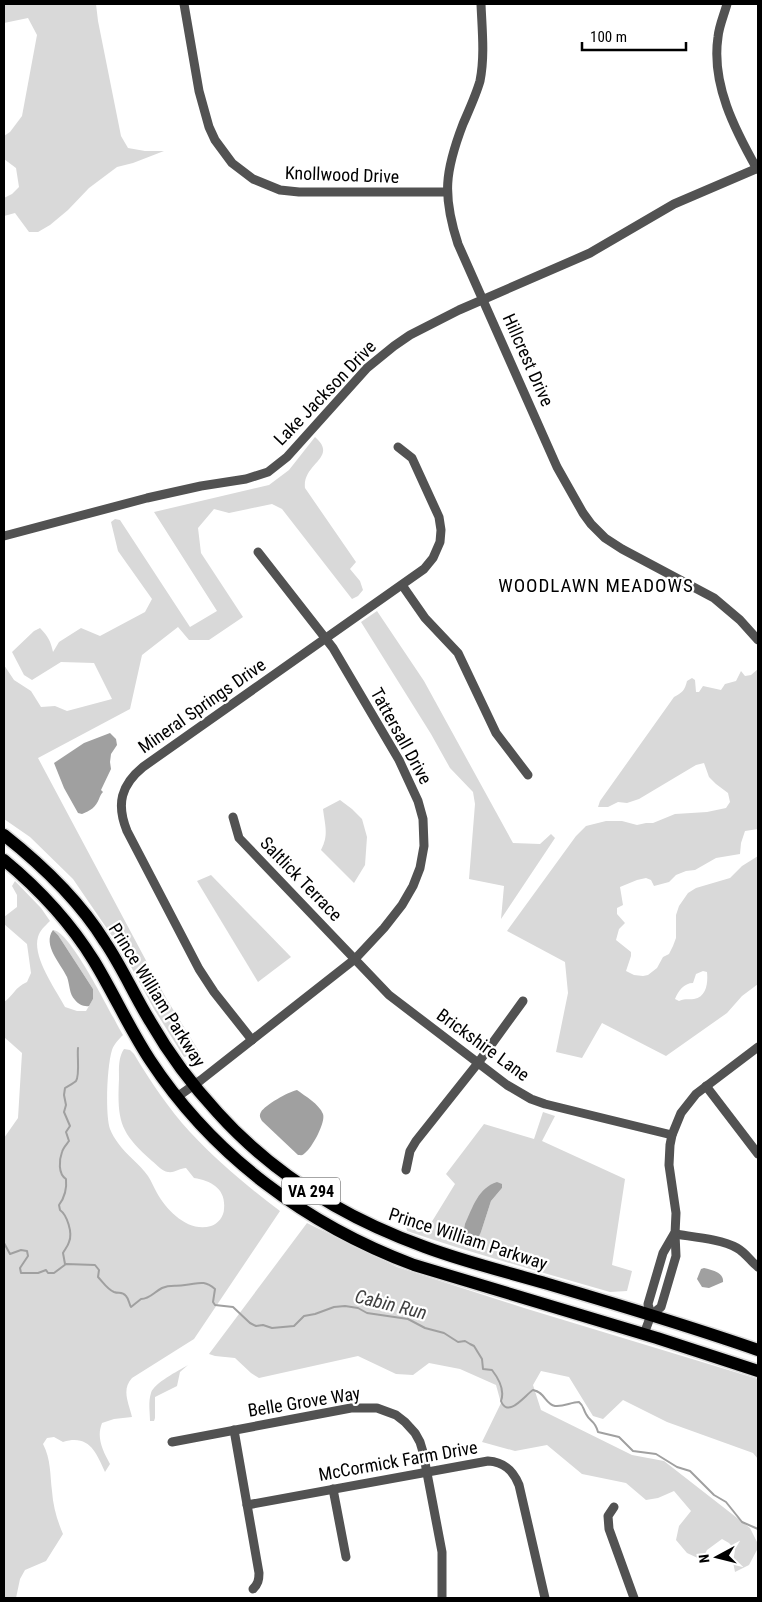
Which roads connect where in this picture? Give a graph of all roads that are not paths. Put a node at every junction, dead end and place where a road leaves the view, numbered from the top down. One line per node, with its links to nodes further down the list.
1 (184, 4): 5 (street, Knollwood Drive)
2 (482, 4): 5 (street, Hillcrest Drive)
3 (727, 4): 4 (street)
4 (758, 169): 6 (street, Lake Jackson Drive)
5 (446, 192): 6 (street, Hillcrest Drive)
6 (483, 300): 8 (street, Lake Jackson Drive); 12 (street, Hillcrest Drive)
7 (398, 446): 10 (street, Mineral Springs Drive)
8 (4, 536)
9 (258, 552): 11 (street, Tattersall Drive)
10 (402, 585): 11 (street, Mineral Springs Drive); 13 (street)
11 (326, 639): 17 (street, Tattersall Drive); 19 (street, Mineral Springs Drive)
12 (758, 640)
13 (528, 775)
14 (233, 817): 17 (street, Saltlick Terrace)
15 (4, 835): 22 (highway, Prince William Parkway / VA 294)
16 (4, 860): 24 (highway, Prince William Parkway / VA 294)
17 (355, 959): 19 (street, Tattersall Drive); 21 (street, Brickshire Lane)
18 (523, 1001): 21 (street)
19 (252, 1040): 22 (street, Tattersall Drive)
20 (758, 1047): 23 (street)
21 (478, 1063): 25 (street, Brickshire Lane); 27 (street)
22 (194, 1085): 24 (street, Tattersall Drive); 30 (highway, Prince William Parkway / VA 294)
23 (706, 1086): 25 (street); 26 (street)
24 (177, 1097): 31 (highway, Prince William Parkway / VA 294)
25 (672, 1135): 28 (street)
26 (758, 1154)
27 (406, 1170)
28 (675, 1234): 29 (street); 30 (street); 30 (street)
29 (758, 1268)
30 (651, 1315): 31 (street); 32 (highway, Prince William Parkway / VA 294)
31 (644, 1334): 33 (highway, Prince William Parkway / VA 294)
32 (758, 1350)
33 (758, 1371)
34 (234, 1430): 35 (street, Belle Grove Way); 36 (street, Belle Grove Way); 38 (street)
35 (172, 1442)
36 (427, 1472): 37 (street, McCormick Farm Drive); 42 (street, Belle Grove Way); 43 (street, McCormick Farm Drive)
37 (333, 1490): 38 (street, McCormick Farm Drive); 40 (street)
38 (247, 1505): 41 (street)
39 (614, 1507): 44 (street)
40 (346, 1557)
41 (253, 1588)
42 (442, 1598)
43 (545, 1598)
44 (634, 1598)

